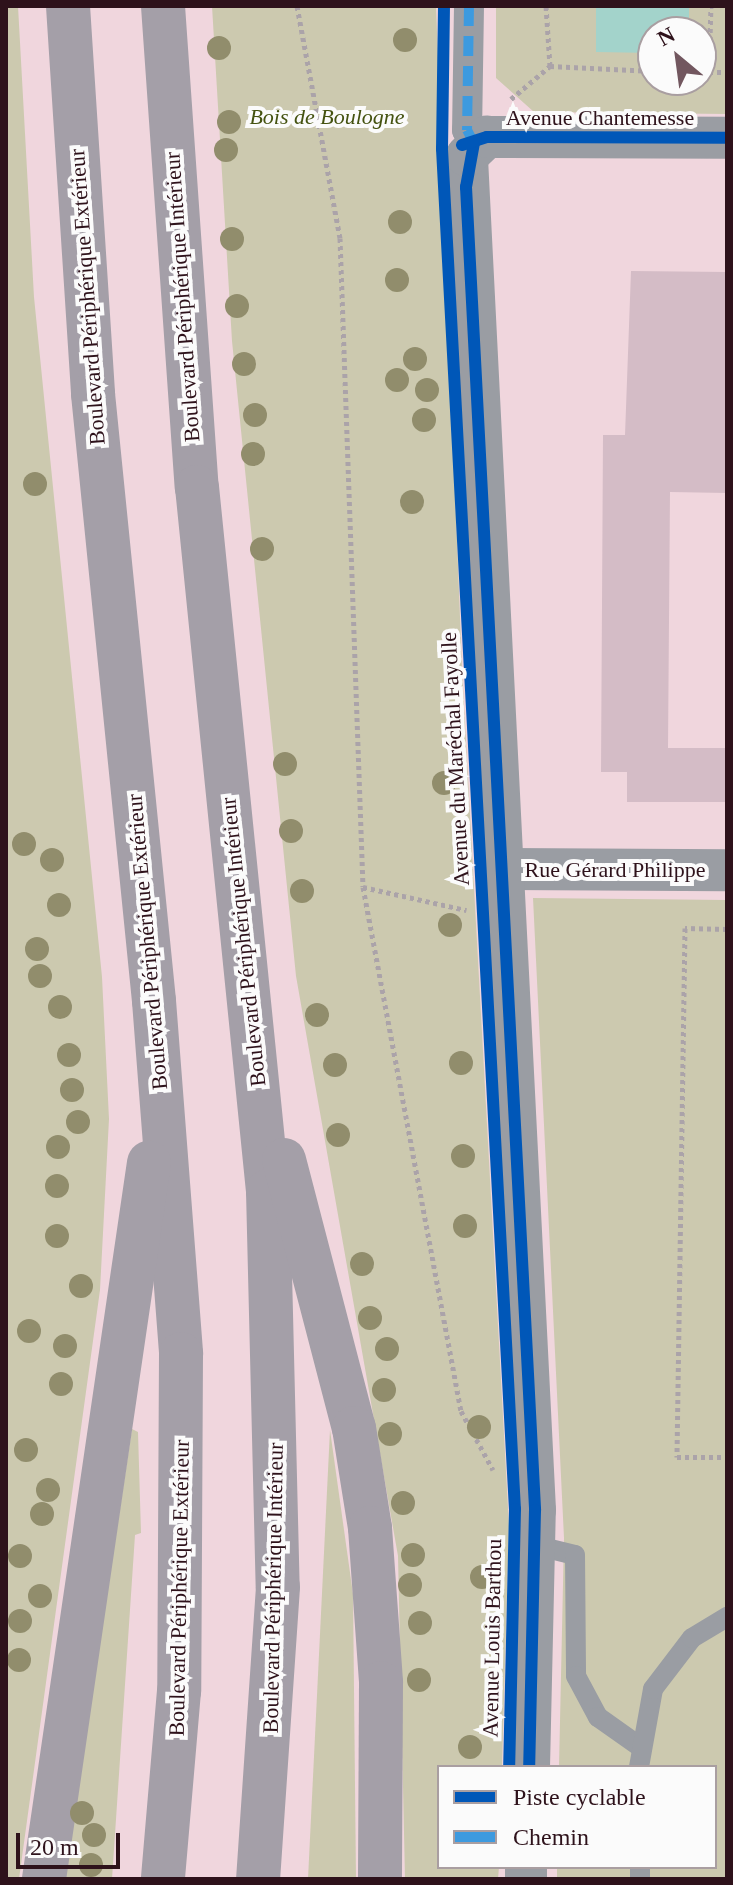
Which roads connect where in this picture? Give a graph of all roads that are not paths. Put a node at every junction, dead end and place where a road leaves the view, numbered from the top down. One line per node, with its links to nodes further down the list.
1 (68, 6): 9 (highway, Boulevard Périphérique Extérieur)
2 (163, 6): 8 (highway, Boulevard Périphérique Intérieur)
3 (469, 6): 5 (street, Avenue du Maréchal Fayolle)
4 (727, 138): 5 (street, Avenue Chantemesse)
5 (474, 143): 7 (street, Avenue du Maréchal Fayolle)
6 (727, 870): 7 (street, Rue Gérard Philippe)
7 (493, 884): 10 (street, Avenue du Maréchal Fayolle)
8 (248, 986): 17 (highway, Boulevard Périphérique Intérieur); 18 (highway)
9 (154, 1001): 15 (highway); 16 (highway, Boulevard Périphérique Extérieur)
10 (535, 1527): 12 (lane); 13 (street, Avenue Louis Barthou)
11 (727, 1617): 12 (lane)
12 (639, 1746): 14 (lane)
13 (529, 1765)
14 (639, 1765)
15 (44, 1879)
16 (163, 1879)
17 (258, 1879)
18 (380, 1879)

